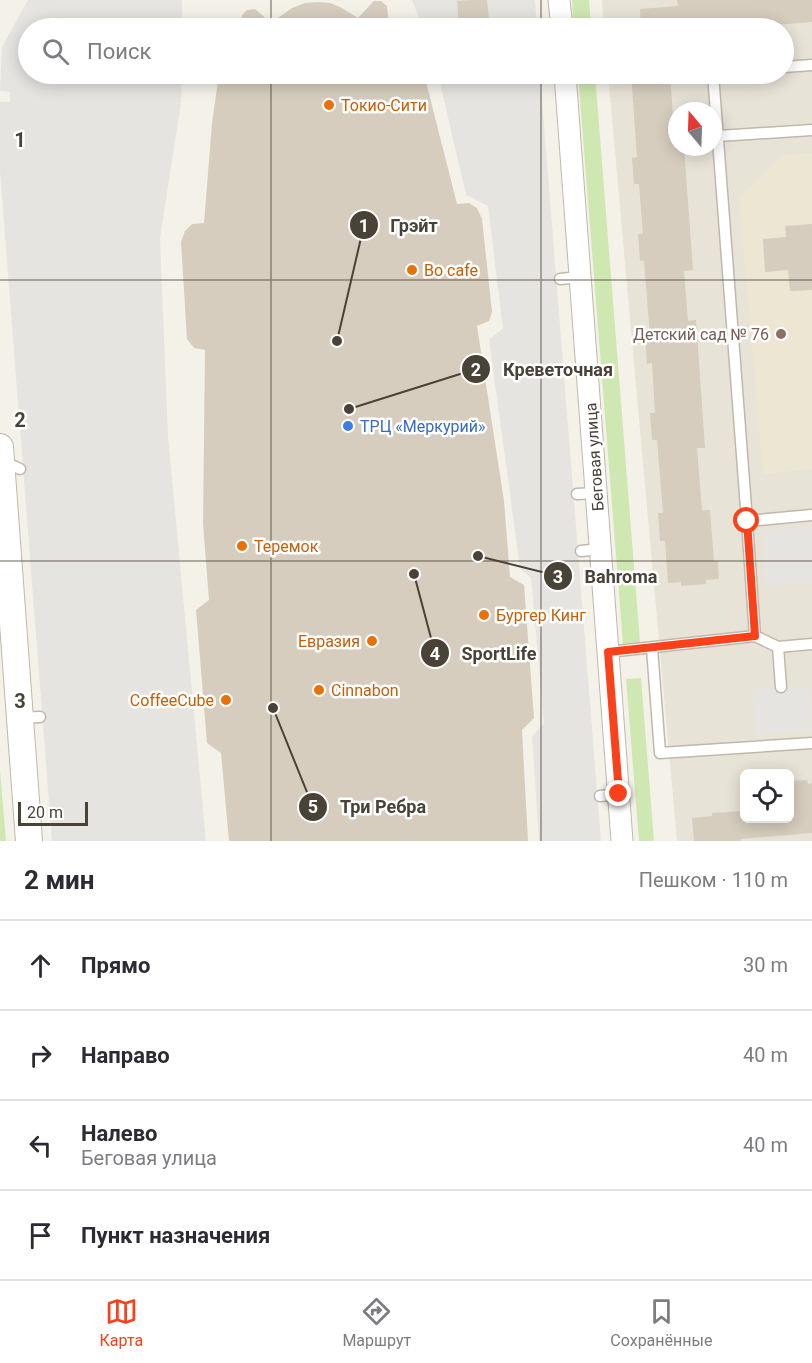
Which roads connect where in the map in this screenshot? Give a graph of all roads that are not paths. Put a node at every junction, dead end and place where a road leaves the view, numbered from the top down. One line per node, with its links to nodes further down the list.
1 (560, 0): 2 (street)
2 (561, 18)
3 (812, 65): 4 (lane)
4 (794, 66)
5 (565, 84): 18 (street, Беговая улица)
6 (714, 84): 7 (lane)
7 (715, 102)
8 (812, 130): 9 (lane)
9 (722, 136)
10 (720, 156): 13 (lane)
11 (7, 459): 21 (street)
12 (812, 516): 13 (lane)
13 (747, 521): 14 (lane)
14 (755, 636): 16 (lane); 17 (lane)
15 (812, 644): 16 (lane)
16 (778, 647): 19 (lane)
17 (652, 648): 18 (lane); 20 (lane)
18 (608, 652): 22 (street, Беговая улица)
19 (781, 687)
20 (812, 743)
21 (29, 841)
22 (622, 841)

